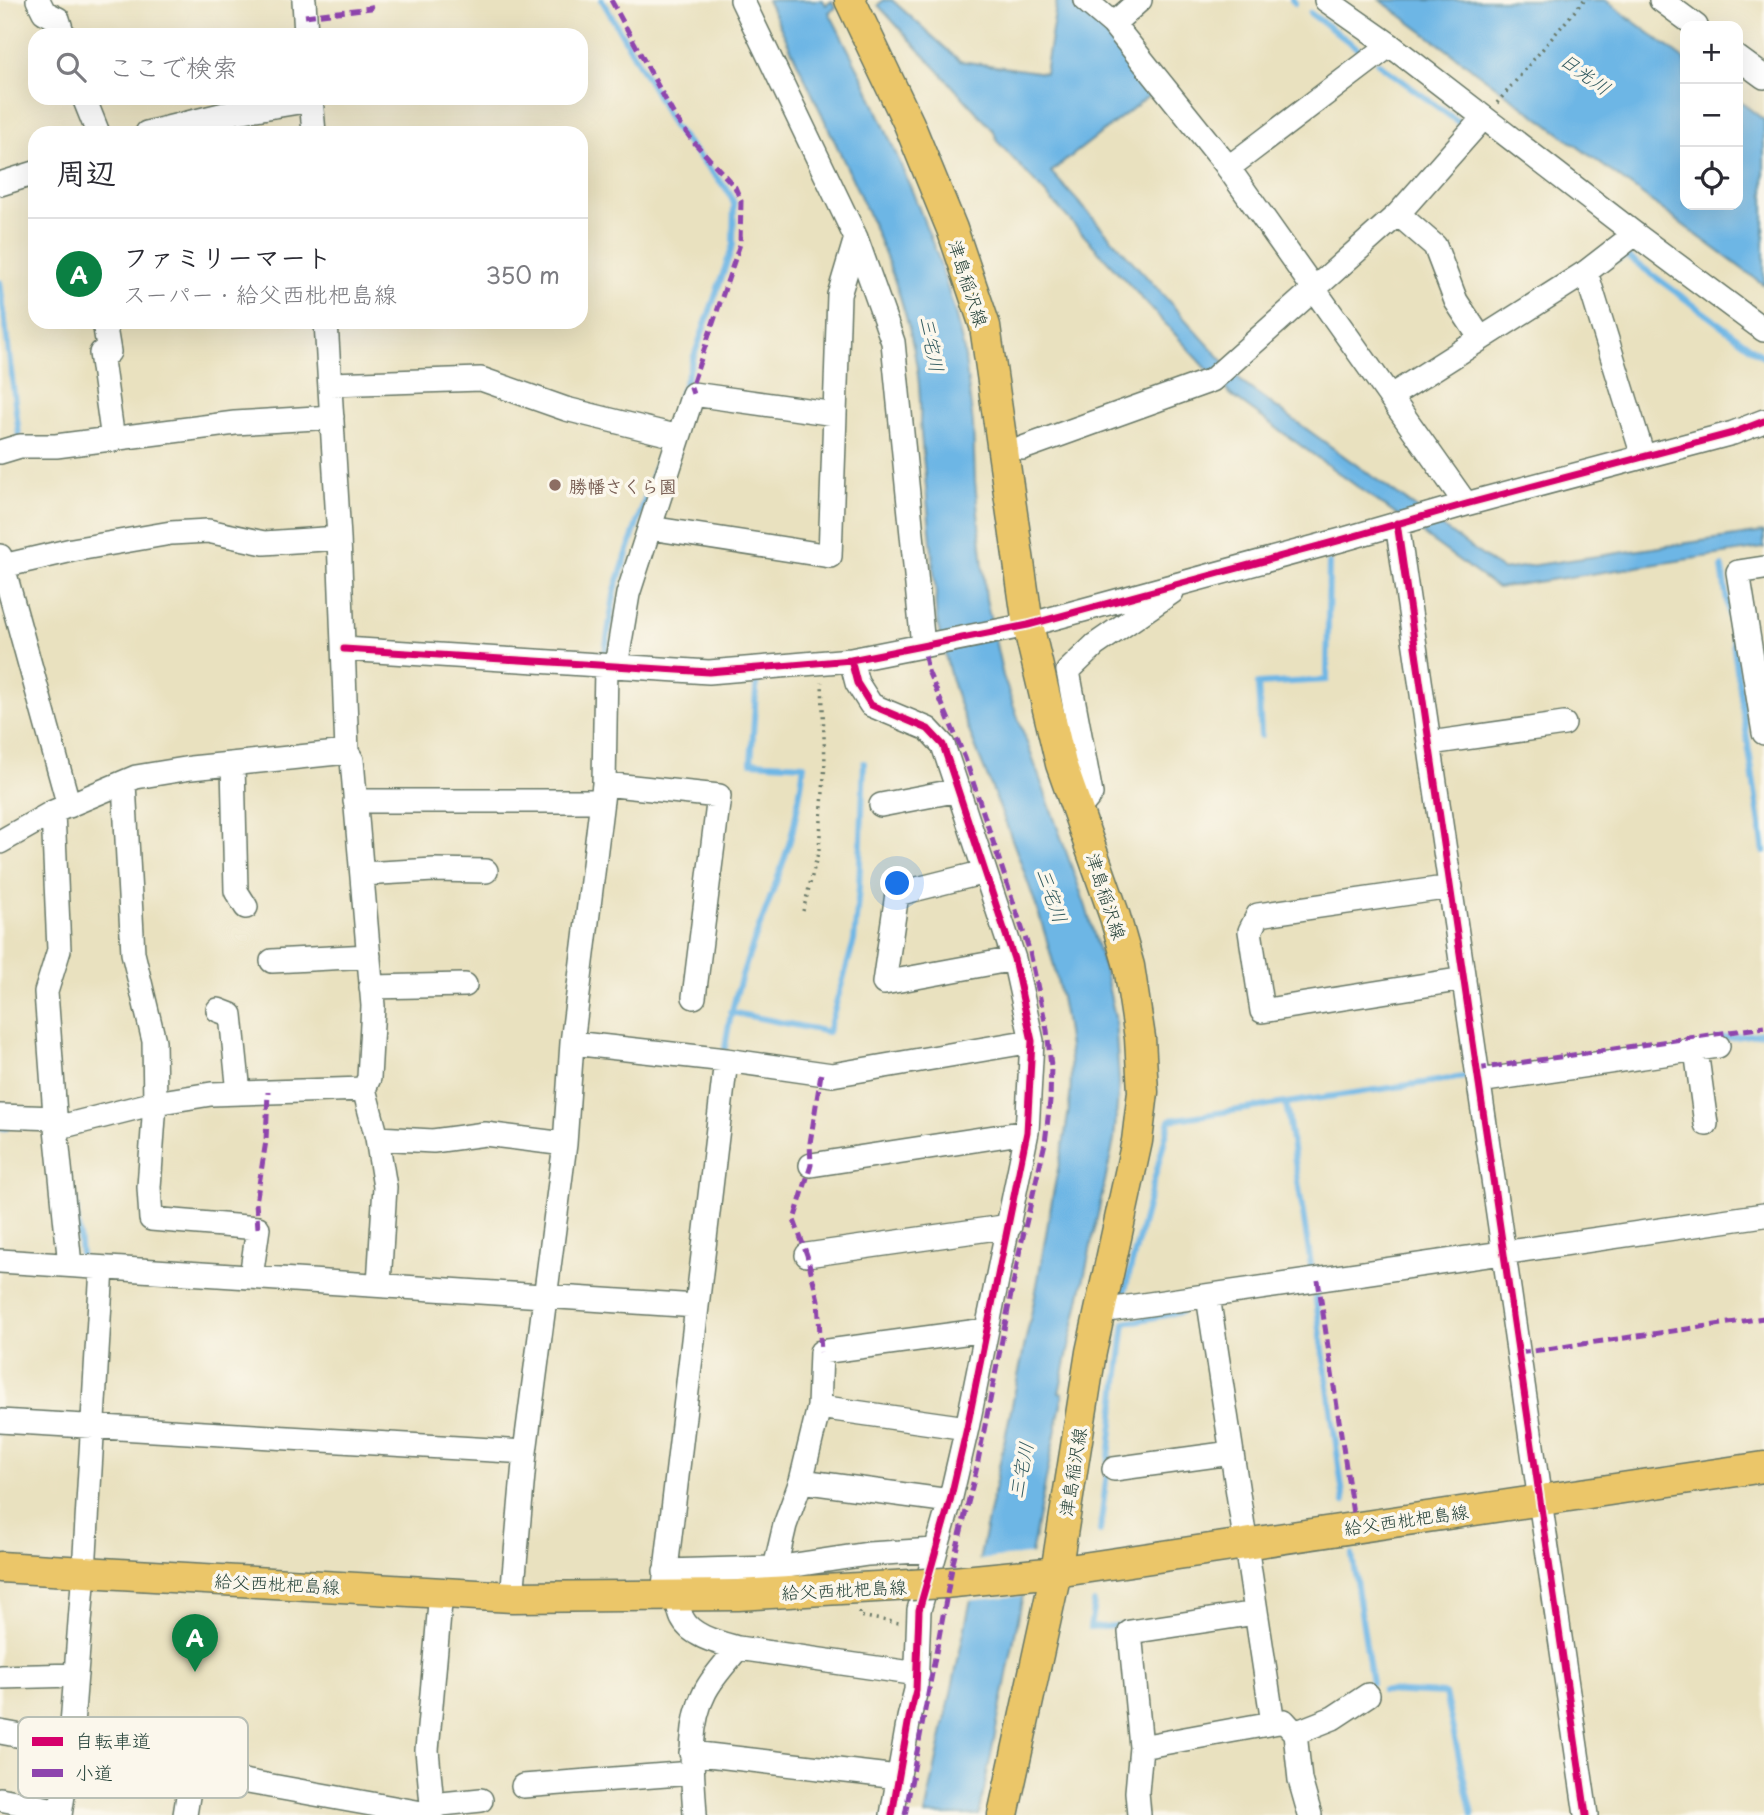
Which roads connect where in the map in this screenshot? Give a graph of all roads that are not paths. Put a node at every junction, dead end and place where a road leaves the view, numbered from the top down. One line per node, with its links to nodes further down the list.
1 (38, 0): 11 (street)
2 (304, 0): 12 (street)
3 (742, 0): 28 (street)
4 (850, 0): 52 (main road, 津島稲沢線)
5 (1086, 0): 10 (street)
6 (1140, 0): 10 (street)
7 (1326, 0): 13 (street)
8 (1661, 0): 9 (street)
9 (1689, 21)
10 (1113, 24): 23 (street)
11 (61, 28)
12 (306, 28)
13 (1390, 45): 19 (street); 23 (street)
14 (1743, 61): 15 (street)
15 (1762, 71)
16 (87, 105): 20 (street)
17 (277, 105): 21 (street)
18 (312, 105): 22 (street)
19 (1490, 111): 26 (street); 27 (street)
20 (95, 126)
21 (176, 126)
22 (313, 126)
23 (1228, 168): 30 (street)
24 (28, 175): 25 (street)
25 (0, 184)
26 (1398, 214): 30 (street); 34 (street)
27 (1635, 234): 29 (street); 33 (street)
28 (856, 238): 37 (street); 54 (street)
29 (1586, 272): 34 (street); 44 (street)
30 (1314, 289): 36 (street); 42 (street)
31 (105, 329): 41 (street)
32 (327, 329): 35 (street)
33 (1764, 330)
34 (1481, 339): 36 (street)
35 (331, 384): 38 (street); 40 (street)
36 (1391, 396): 45 (street)
37 (835, 414): 40 (street); 47 (street)
38 (332, 417): 41 (street); 48 (street)
39 (1764, 421): 44 (street)
40 (671, 435): 47 (street)
41 (113, 440): 43 (street)
42 (1023, 448)
43 (0, 452)
44 (1643, 456): 45 (street)
45 (1466, 504): 46 (street)
46 (1400, 522): 51 (street); 60 (street)
47 (650, 528): 57 (street)
48 (339, 538): 49 (street); 55 (street)
49 (1, 561): 68 (street)
50 (1764, 568): 53 (street)
51 (1188, 582): 52 (street); 69 (street)
52 (1016, 627): 54 (street); 69 (main road, 津島稲沢線)
53 (1756, 631): 59 (street)
54 (929, 645): 56 (street)
55 (344, 649): 57 (street); 61 (street)
56 (851, 660): 57 (street); 64 (street)
57 (611, 666): 65 (street)
58 (1564, 724): 60 (street)
59 (1764, 733)
60 (1430, 743): 74 (street)
61 (347, 752): 62 (street); 66 (street)
62 (233, 764): 63 (street); 75 (street)
63 (124, 783): 68 (street); 90 (street)
64 (958, 790): 67 (street); 72 (street)
65 (603, 793): 66 (street); 82 (street); 85 (street)
66 (355, 801): 73 (street)
67 (881, 805)
68 (61, 809): 70 (street); 92 (street)
69 (1078, 810): 110 (main road, 津島稲沢線)
70 (0, 842)
71 (486, 872): 73 (street)
72 (985, 872): 77 (street); 77 (street)
73 (362, 874): 76 (street)
74 (1451, 887): 79 (street); 79 (street)
75 (246, 907)
76 (369, 956): 78 (street); 81 (street)
77 (1014, 958): 84 (street)
78 (272, 961)
79 (1464, 979): 87 (street)
80 (465, 985): 81 (street)
81 (371, 987): 88 (street)
82 (694, 997)
83 (218, 1010): 89 (street)
84 (1032, 1041): 86 (street); 94 (street)
85 (572, 1043): 86 (street); 96 (street)
86 (726, 1060): 109 (street)
87 (1479, 1081): 93 (street); 100 (street)
88 (364, 1088): 89 (street); 95 (street)
89 (239, 1093): 90 (street)
90 (155, 1102): 92 (street); 105 (street)
91 (0, 1116): 92 (street)
92 (55, 1123): 103 (street)
93 (1706, 1124)
94 (1027, 1132): 97 (street); 99 (street)
95 (377, 1138): 96 (street); 106 (street)
96 (565, 1144): 107 (street)
97 (811, 1165)
98 (1764, 1215): 100 (street)
99 (1010, 1226): 101 (street); 111 (street)
100 (1505, 1253): 108 (street); 121 (street)
101 (807, 1255)
102 (0, 1261): 103 (street)
103 (70, 1265): 104 (street)
104 (102, 1268): 105 (street); 114 (street)
105 (251, 1277): 106 (street)
106 (379, 1284): 107 (street)
107 (545, 1295): 109 (street); 116 (street)
108 (1208, 1296): 110 (street); 117 (street)
109 (697, 1306): 129 (street)
110 (1101, 1311): 128 (main road, 津島稲沢線)
111 (986, 1330): 112 (street); 115 (street)
112 (818, 1407): 115 (street); 120 (street)
113 (0, 1421): 114 (street)
114 (92, 1427): 116 (street); 127 (street)
115 (967, 1428): 122 (street)
116 (525, 1452): 131 (street)
117 (1231, 1453): 119 (street); 123 (street)
118 (1764, 1467): 121 (main road, 給父西枇杷島線)
119 (1114, 1469)
120 (801, 1481): 122 (street); 126 (street)
121 (1541, 1500): 123 (main road, 給父西枇杷島線); 158 (street)
122 (950, 1501): 124 (street)
123 (1245, 1544): 128 (main road, 給父西枇杷島線); 132 (street)
124 (935, 1550): 126 (street); 134 (street)
125 (0, 1567): 127 (main road, 給父西枇杷島線)
126 (775, 1568): 129 (street)
127 (84, 1571): 130 (main road, 給父西枇杷島線); 135 (street)
128 (1046, 1573): 129 (main road, 給父西枇杷島線, bridge); 155 (main road, 津島稲沢線)
129 (668, 1587): 131 (main road, 給父西枇杷島線); 133 (street)
130 (441, 1592): 131 (main road, 給父西枇杷島線); 151 (street)
131 (512, 1597)
132 (1256, 1614): 139 (street); 143 (street)
133 (738, 1648): 134 (street); 144 (street)
134 (918, 1674): 145 (street)
135 (76, 1675): 136 (street); 138 (street)
136 (0, 1677)
137 (1367, 1695): 141 (street)
138 (72, 1717)
139 (1273, 1723): 141 (street); 143 (street)
140 (0, 1732): 142 (street)
141 (1295, 1733): 157 (street)
142 (18, 1736)
143 (1141, 1747): 156 (street)
144 (692, 1763): 145 (street); 147 (street); 153 (street)
145 (898, 1777): 154 (street)
146 (248, 1786): 150 (street)
147 (523, 1786)
148 (0, 1799): 152 (street)
149 (481, 1800): 151 (street)
150 (333, 1806): 151 (street)
151 (433, 1811)
152 (60, 1813)
153 (695, 1815)
154 (892, 1815)
155 (1003, 1815)
156 (1139, 1815)
157 (1310, 1815)
158 (1586, 1815)

